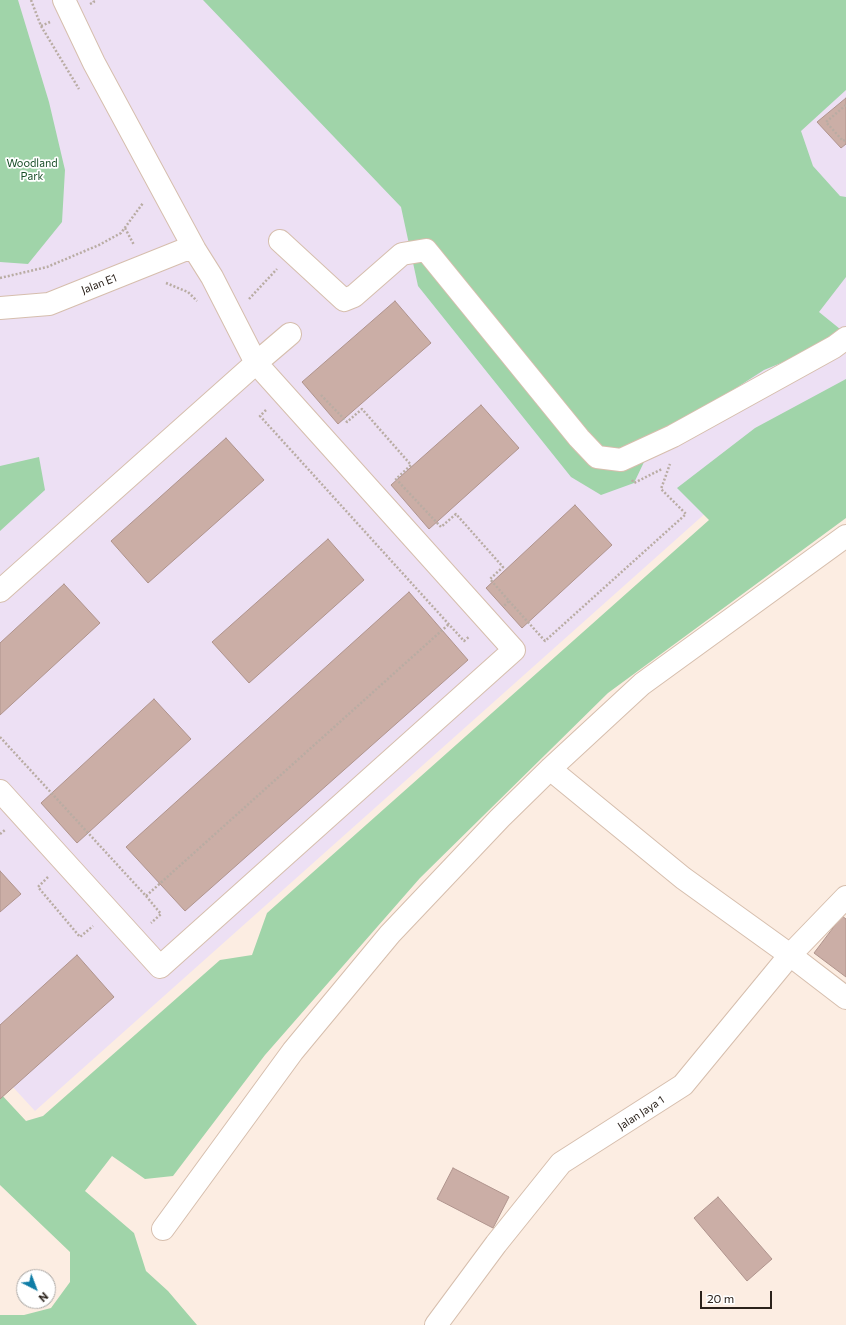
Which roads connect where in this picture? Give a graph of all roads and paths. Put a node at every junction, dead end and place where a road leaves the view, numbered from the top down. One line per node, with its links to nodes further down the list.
1 (64, 0): 6 (street)
2 (846, 105): 3 (path)
3 (846, 139)
4 (146, 200): 7 (path)
5 (280, 241): 10 (street)
6 (195, 250): 8 (street, Jalan E1); 11 (street)
7 (0, 278)
8 (0, 308)
9 (290, 334): 11 (street)
10 (846, 338)
11 (256, 363): 14 (street); 19 (street)
12 (670, 461): 15 (path)
13 (846, 536): 18 (street)
14 (0, 591)
15 (509, 601)
16 (449, 624): 17 (path)
17 (0, 737)
18 (550, 769): 21 (street); 23 (street)
19 (0, 791)
20 (846, 897): 21 (street, Jalan Jaya 1)
21 (790, 955): 22 (street); 24 (street, Jalan Jaya 1)
22 (846, 998)
23 (163, 1229)
24 (436, 1325)

